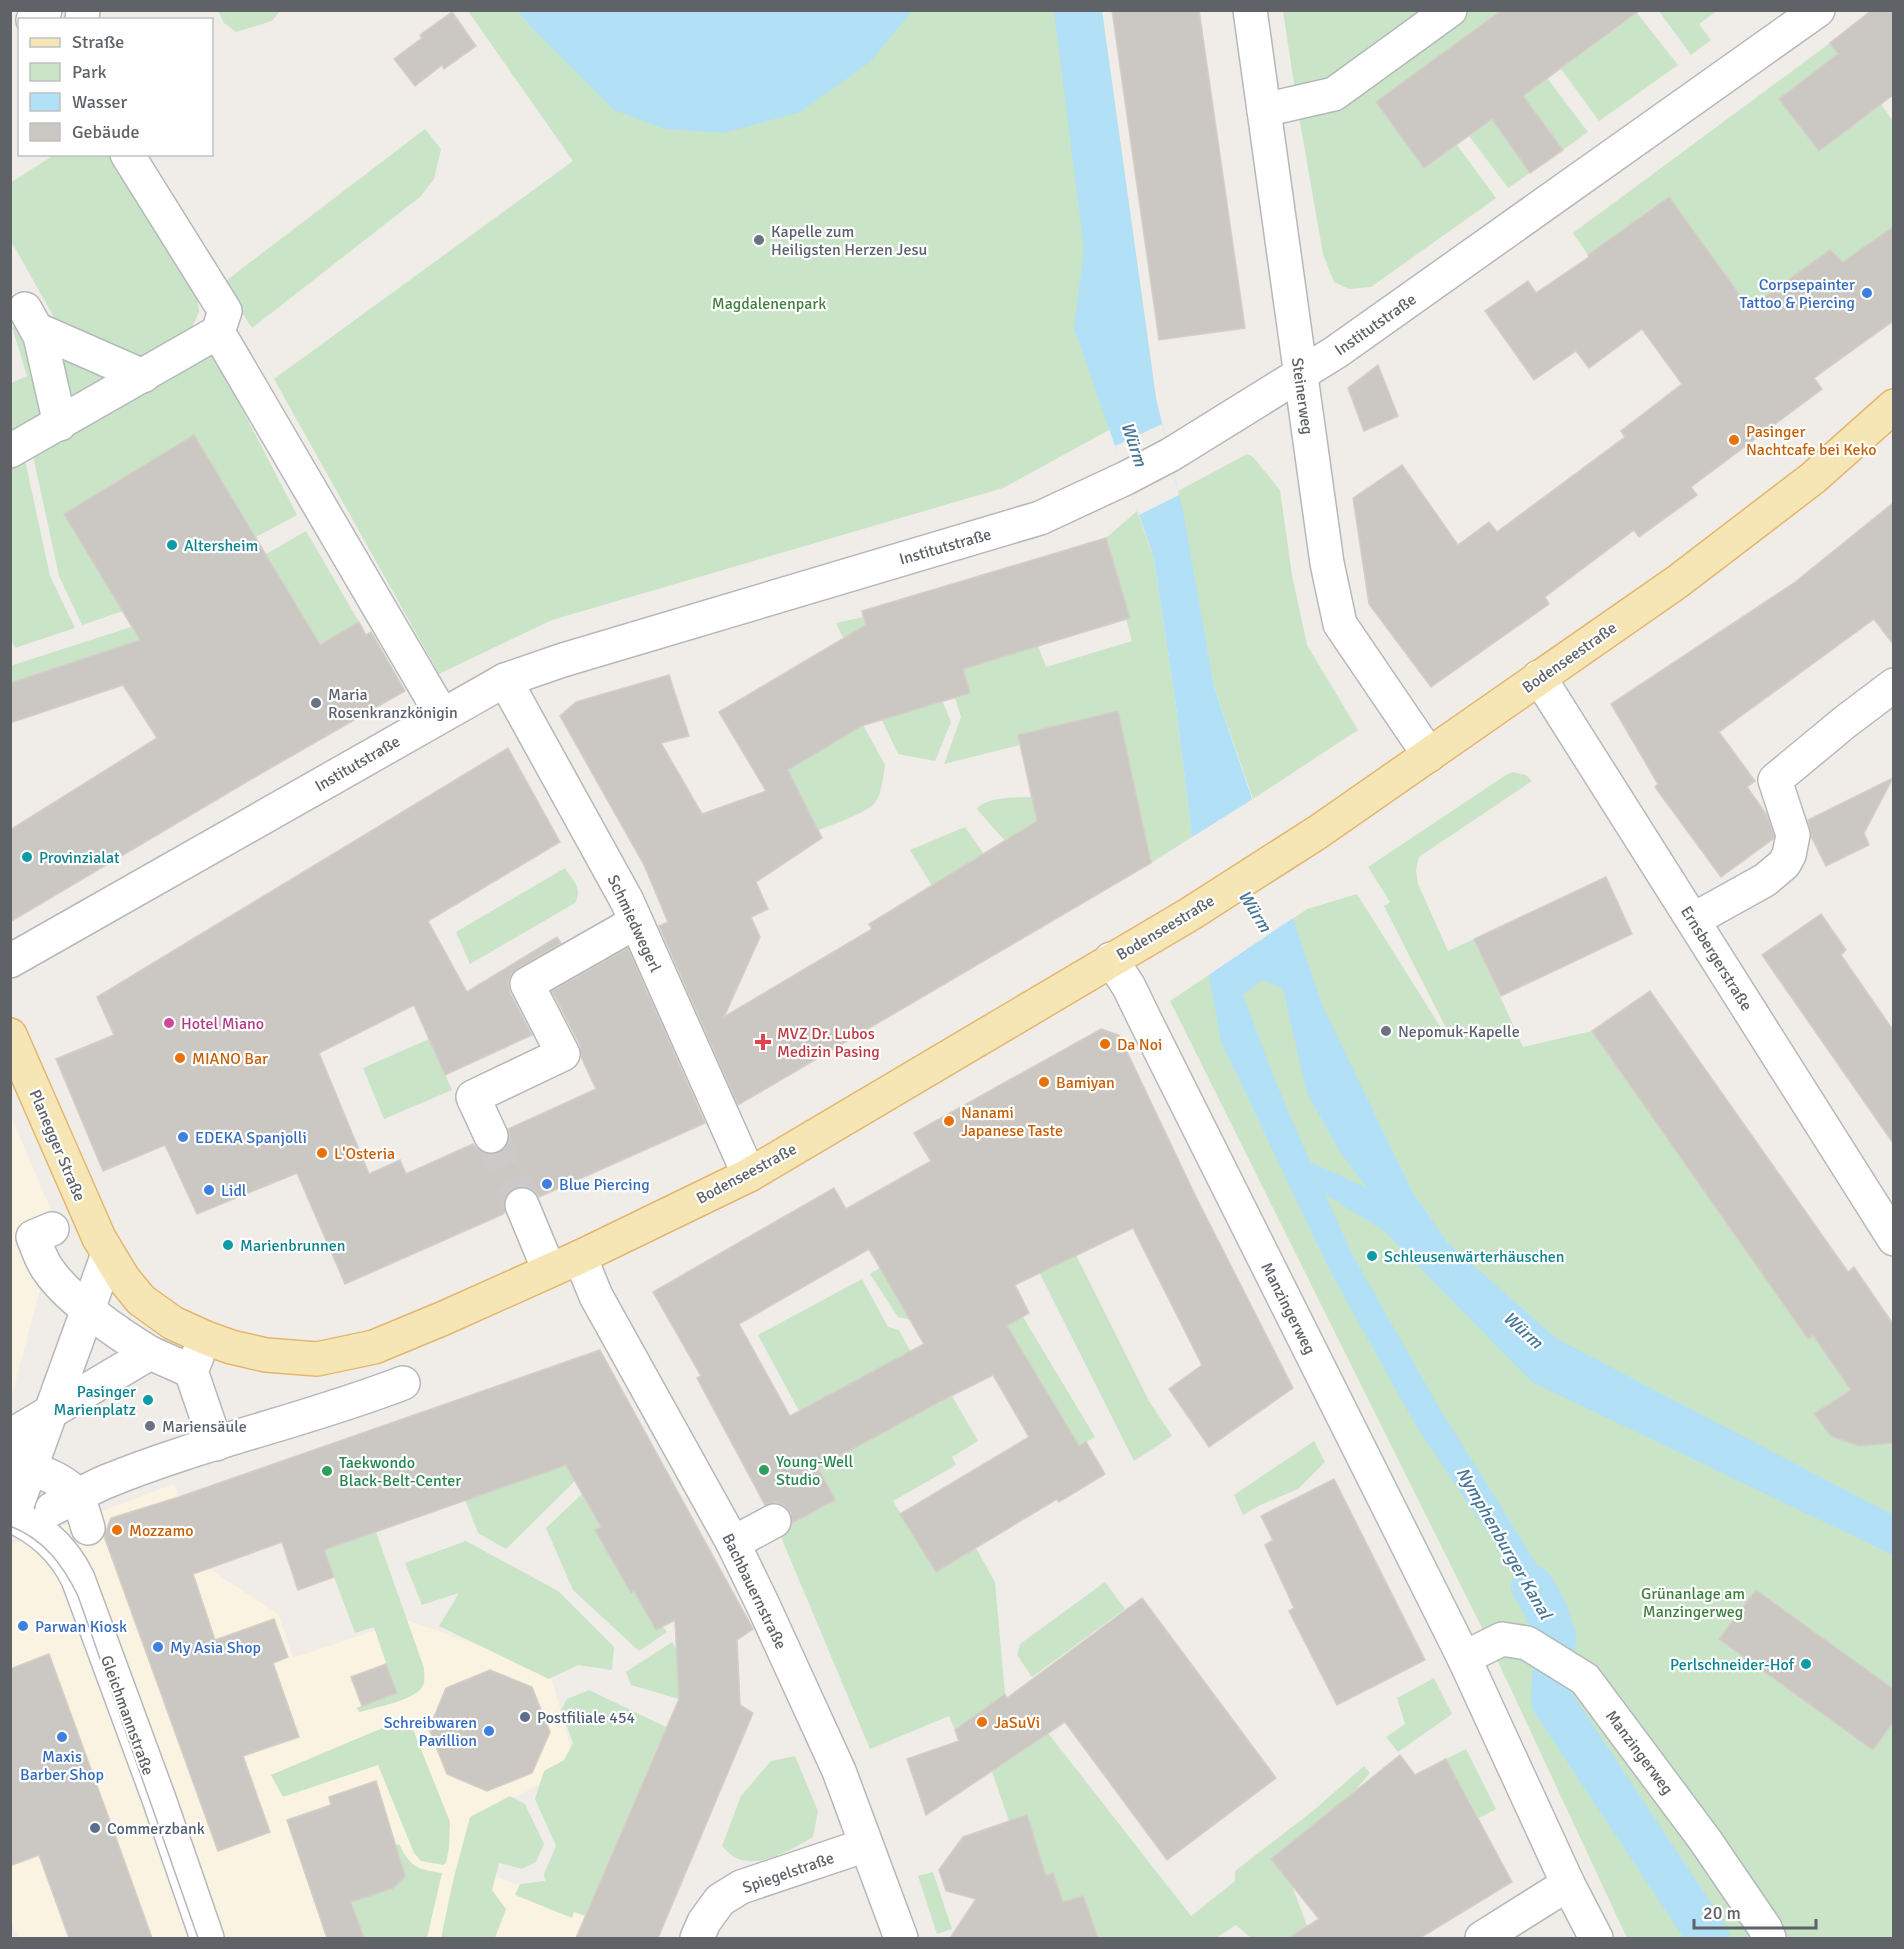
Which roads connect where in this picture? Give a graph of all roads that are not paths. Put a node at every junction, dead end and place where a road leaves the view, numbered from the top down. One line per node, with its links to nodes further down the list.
1 (1250, 10): 4 (street, Steinerweg)
2 (1450, 10): 4 (street)
3 (1818, 10): 8 (street, Institutstraße)
4 (1264, 110): 8 (street, Steinerweg)
5 (128, 156): 6 (street)
6 (218, 332): 7 (street); 15 (street)
7 (143, 376): 10 (street); 10 (street)
8 (1300, 376): 13 (street, Institutstraße); 16 (street, Steinerweg)
9 (1893, 406): 12 (main road, Bodenseestraße)
10 (60, 424): 11 (street)
11 (10, 451)
12 (1539, 678): 16 (main road, Bodenseestraße); 17 (street, Ernsbergerstraße)
13 (505, 680): 15 (street, Institutstraße); 18 (street, Schmiedwegerl)
14 (1893, 685): 17 (street)
15 (442, 715): 20 (street, Institutstraße)
16 (1429, 755): 19 (main road, Bodenseestraße)
17 (1693, 920): 26 (street, Ernsbergerstraße)
18 (636, 922): 22 (street); 23 (street, Schmiedwegerl)
19 (1111, 959): 23 (main road, Bodenseestraße); 42 (street, Manzingerweg)
20 (10, 961)
21 (10, 1035): 27 (main road, Planegger Straße)
22 (492, 1136)
23 (749, 1175): 28 (main road, Bodenseestraße)
24 (522, 1205): 29 (street)
25 (52, 1229): 30 (street)
26 (1893, 1239)
27 (108, 1254): 29 (main road, Bodenseestraße); 30 (street)
28 (580, 1257): 29 (main road, Bodenseestraße); 41 (street, Bachbauernstraße)
29 (549, 1270)
30 (87, 1308): 31 (street); 33 (street)
31 (150, 1353): 33 (street); 35 (street)
32 (403, 1383): 35 (street)
33 (51, 1413): 34 (street); 36 (street)
34 (10, 1436)
35 (216, 1444): 37 (street)
36 (21, 1465): 37 (street); 38 (street)
37 (64, 1503): 40 (street)
38 (12, 1516): 45 (street, Gleichmannstraße)
39 (774, 1521): 41 (street)
40 (88, 1528)
41 (733, 1542): 43 (street, Bachbauernstraße)
42 (1464, 1658): 44 (street, Manzingerweg); 50 (street, Manzingerweg)
43 (866, 1845): 46 (street, Spiegelstraße); 47 (street, Bachbauernstraße)
44 (1568, 1884): 48 (street); 49 (street, Manzingerweg)
45 (207, 1938)
46 (697, 1938)
47 (901, 1938)
48 (1482, 1938)
49 (1596, 1938)
50 (1768, 1938)

